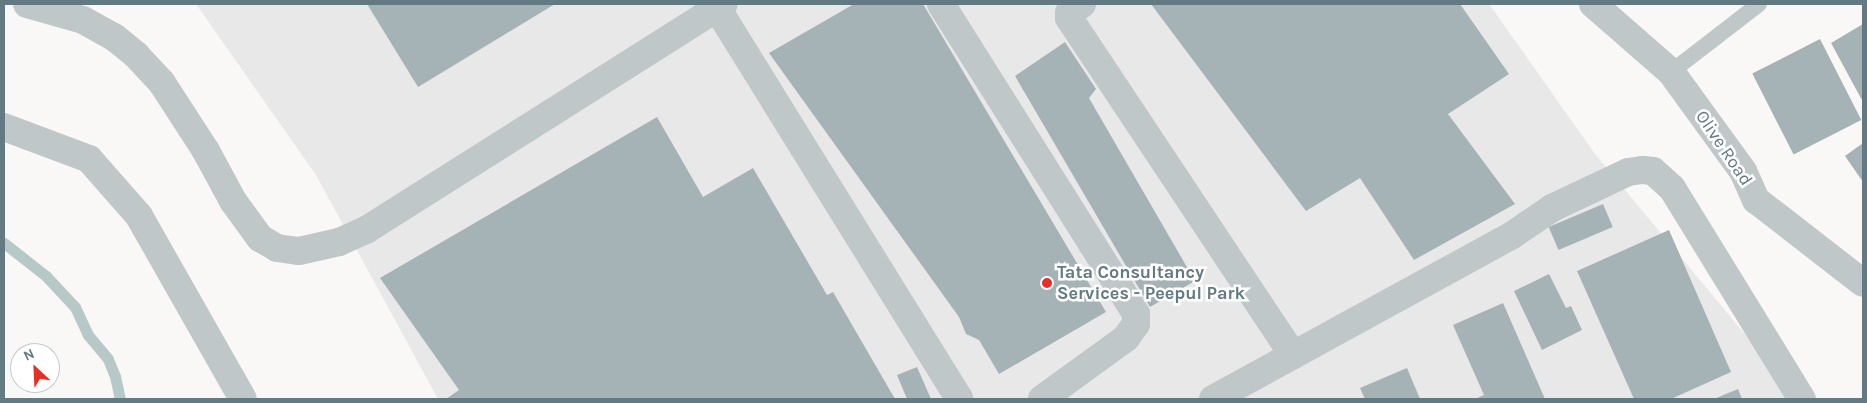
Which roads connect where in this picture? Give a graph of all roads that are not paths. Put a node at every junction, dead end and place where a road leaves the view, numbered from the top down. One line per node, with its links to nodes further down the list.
1 (26, 4): 6 (street)
2 (941, 4): 13 (street)
3 (1082, 4): 10 (street)
4 (1593, 4): 7 (street, Olive Road)
5 (1759, 4): 7 (lane)
6 (720, 6): 12 (street)
7 (1670, 72): 9 (street, Olive Road)
8 (4, 127): 11 (street)
9 (1863, 283)
10 (1293, 355): 14 (street); 15 (street)
11 (243, 399)
12 (959, 399)
13 (1042, 399)
14 (1213, 399)
15 (1802, 399)

